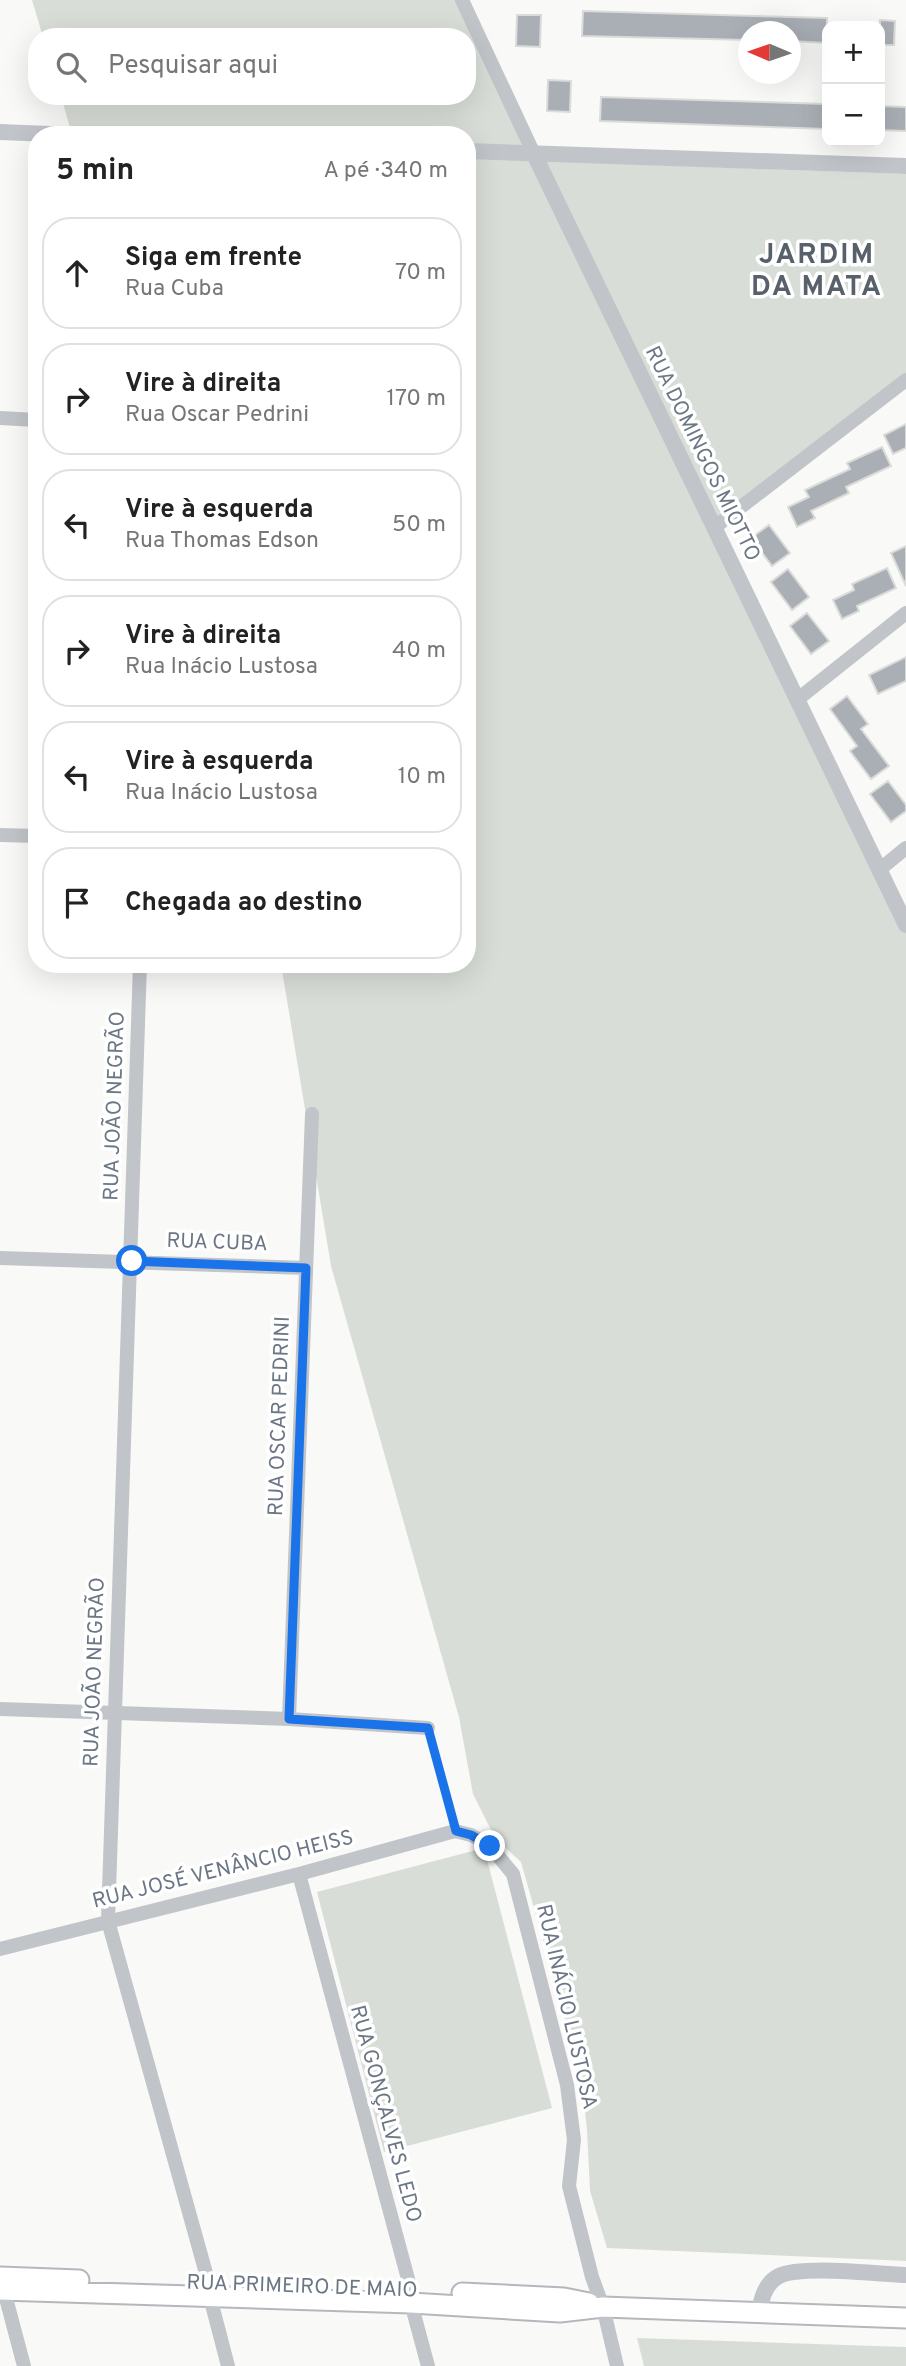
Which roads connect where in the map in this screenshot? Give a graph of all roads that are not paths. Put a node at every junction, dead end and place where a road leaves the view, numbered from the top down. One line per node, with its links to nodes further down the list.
1 (463, 0): 2 (street, RUA DOMINGOS MIOTTO)
2 (476, 28)
3 (476, 28): 7 (street, RUA DOMINGOS MIOTTO)
4 (0, 132): 5 (street)
5 (28, 133)
6 (476, 151): 7 (street)
7 (534, 154): 8 (street); 12 (street, RUA DOMINGOS MIOTTO)
8 (906, 166)
9 (906, 380): 12 (street)
10 (0, 418): 11 (street)
11 (28, 420)
12 (715, 527): 14 (street, RUA DOMINGOS MIOTTO)
13 (906, 613): 14 (street)
14 (798, 699): 18 (street, RUA DOMINGOS MIOTTO)
15 (0, 835): 16 (street)
16 (28, 836)
17 (906, 848): 18 (street)
18 (879, 870): 19 (street, RUA DOMINGOS MIOTTO)
19 (906, 925)
20 (140, 973): 23 (street, RUA JOÃO NEGRÃO)
21 (312, 1114): 24 (street, RUA OSCAR PEDRINI)
22 (0, 1258): 23 (street, RUA CUBA)
23 (132, 1261): 24 (street, RUA CUBA); 26 (street, RUA JOÃO NEGRÃO)
24 (306, 1268): 27 (street, RUA OSCAR PEDRINI)
25 (0, 1709): 26 (street)
26 (115, 1713): 27 (street); 31 (street, RUA JOÃO NEGRÃO)
27 (289, 1719): 28 (street)
28 (428, 1728)
29 (456, 1831): 30 (street, RUA JOSÉ VENÂNCIO HEISS); 37 (street, RUA INÁCIO LUSTOSA)
30 (299, 1874): 31 (street, RUA JOSÉ VENÂNCIO HEISS); 36 (street, RUA GONÇALVES LEDO)
31 (108, 1921): 32 (street, RUA JOSÉ VENÂNCIO HEISS); 35 (street, RUA JOÃO NEGRÃO)
32 (0, 1949)
33 (906, 2275): 38 (street)
34 (1, 2281): 35 (main road, RUA PRIMEIRO DE MAIO); 40 (street)
35 (209, 2291): 36 (main road, RUA PRIMEIRO DE MAIO); 41 (street, RUA JOÃO NEGRÃO)
36 (411, 2296): 37 (main road, RUA PRIMEIRO DE MAIO); 42 (street, RUA GONÇALVES LEDO)
37 (603, 2307): 38 (main road, RUA PRIMEIRO DE MAIO); 43 (street, RUA INÁCIO LUSTOSA)
38 (759, 2313): 39 (main road, RUA PRIMEIRO DE MAIO)
39 (906, 2318)
40 (23, 2366)
41 (228, 2366)
42 (428, 2366)
43 (617, 2366)

